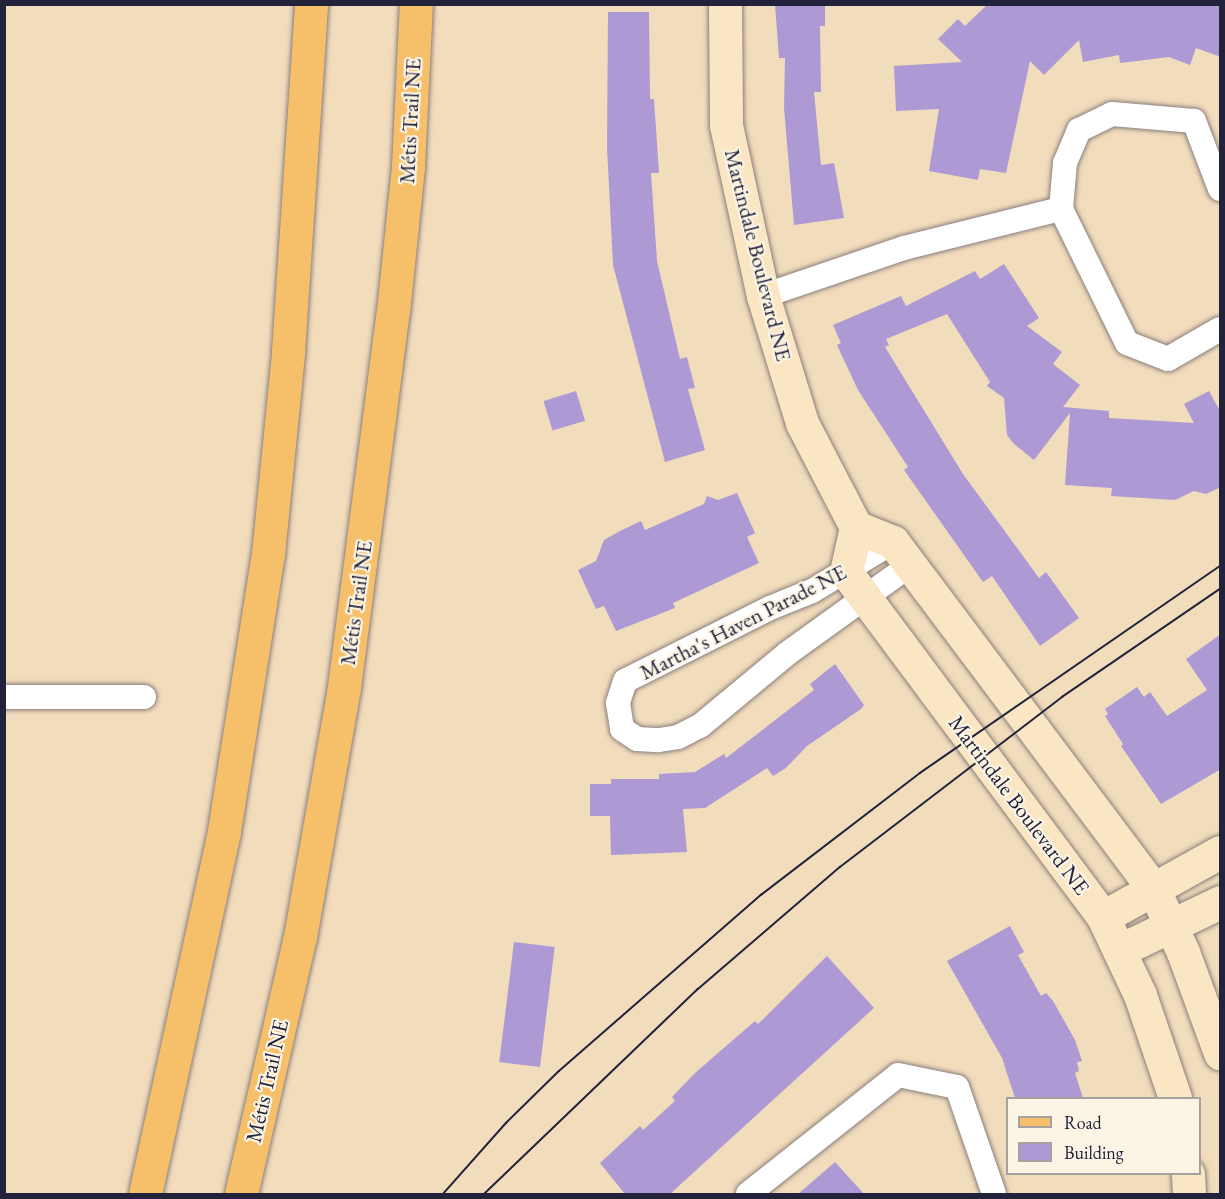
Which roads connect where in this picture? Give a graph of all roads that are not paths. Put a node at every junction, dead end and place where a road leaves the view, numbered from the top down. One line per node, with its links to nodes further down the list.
1 (311, 4): 23 (main road)
2 (416, 4): 24 (main road, Métis Trail NE)
3 (725, 4): 6 (street, Martindale Boulevard NE)
4 (1221, 189): 5 (street)
5 (1061, 209): 6 (street); 7 (street)
6 (763, 296): 8 (street, Martindale Boulevard NE)
7 (1221, 329)
8 (856, 527): 9 (street); 10 (street)
9 (902, 553): 10 (street, Martha's Haven Parade NE); 11 (street, Martha's Haven Parade NE); 15 (street)
10 (846, 572): 11 (street, Martindale Boulevard NE); 11 (street, Martha's Haven Parade NE)
11 (865, 598): 17 (street, Martindale Boulevard NE)
12 (4, 697): 13 (street)
13 (144, 698)
14 (1221, 852): 15 (street)
15 (1153, 888): 17 (street); 18 (street)
16 (1221, 902): 18 (street)
17 (1102, 917): 19 (street, Martindale Boulevard NE)
18 (1171, 924): 19 (street); 20 (street)
19 (1120, 950): 21 (street, Martindale Boulevard NE)
20 (1221, 1053)
21 (1175, 1097)
22 (1188, 1175): 27 (street)
23 (145, 1194)
24 (241, 1194)
25 (748, 1194): 26 (street)
26 (994, 1194)
27 (1189, 1194)

